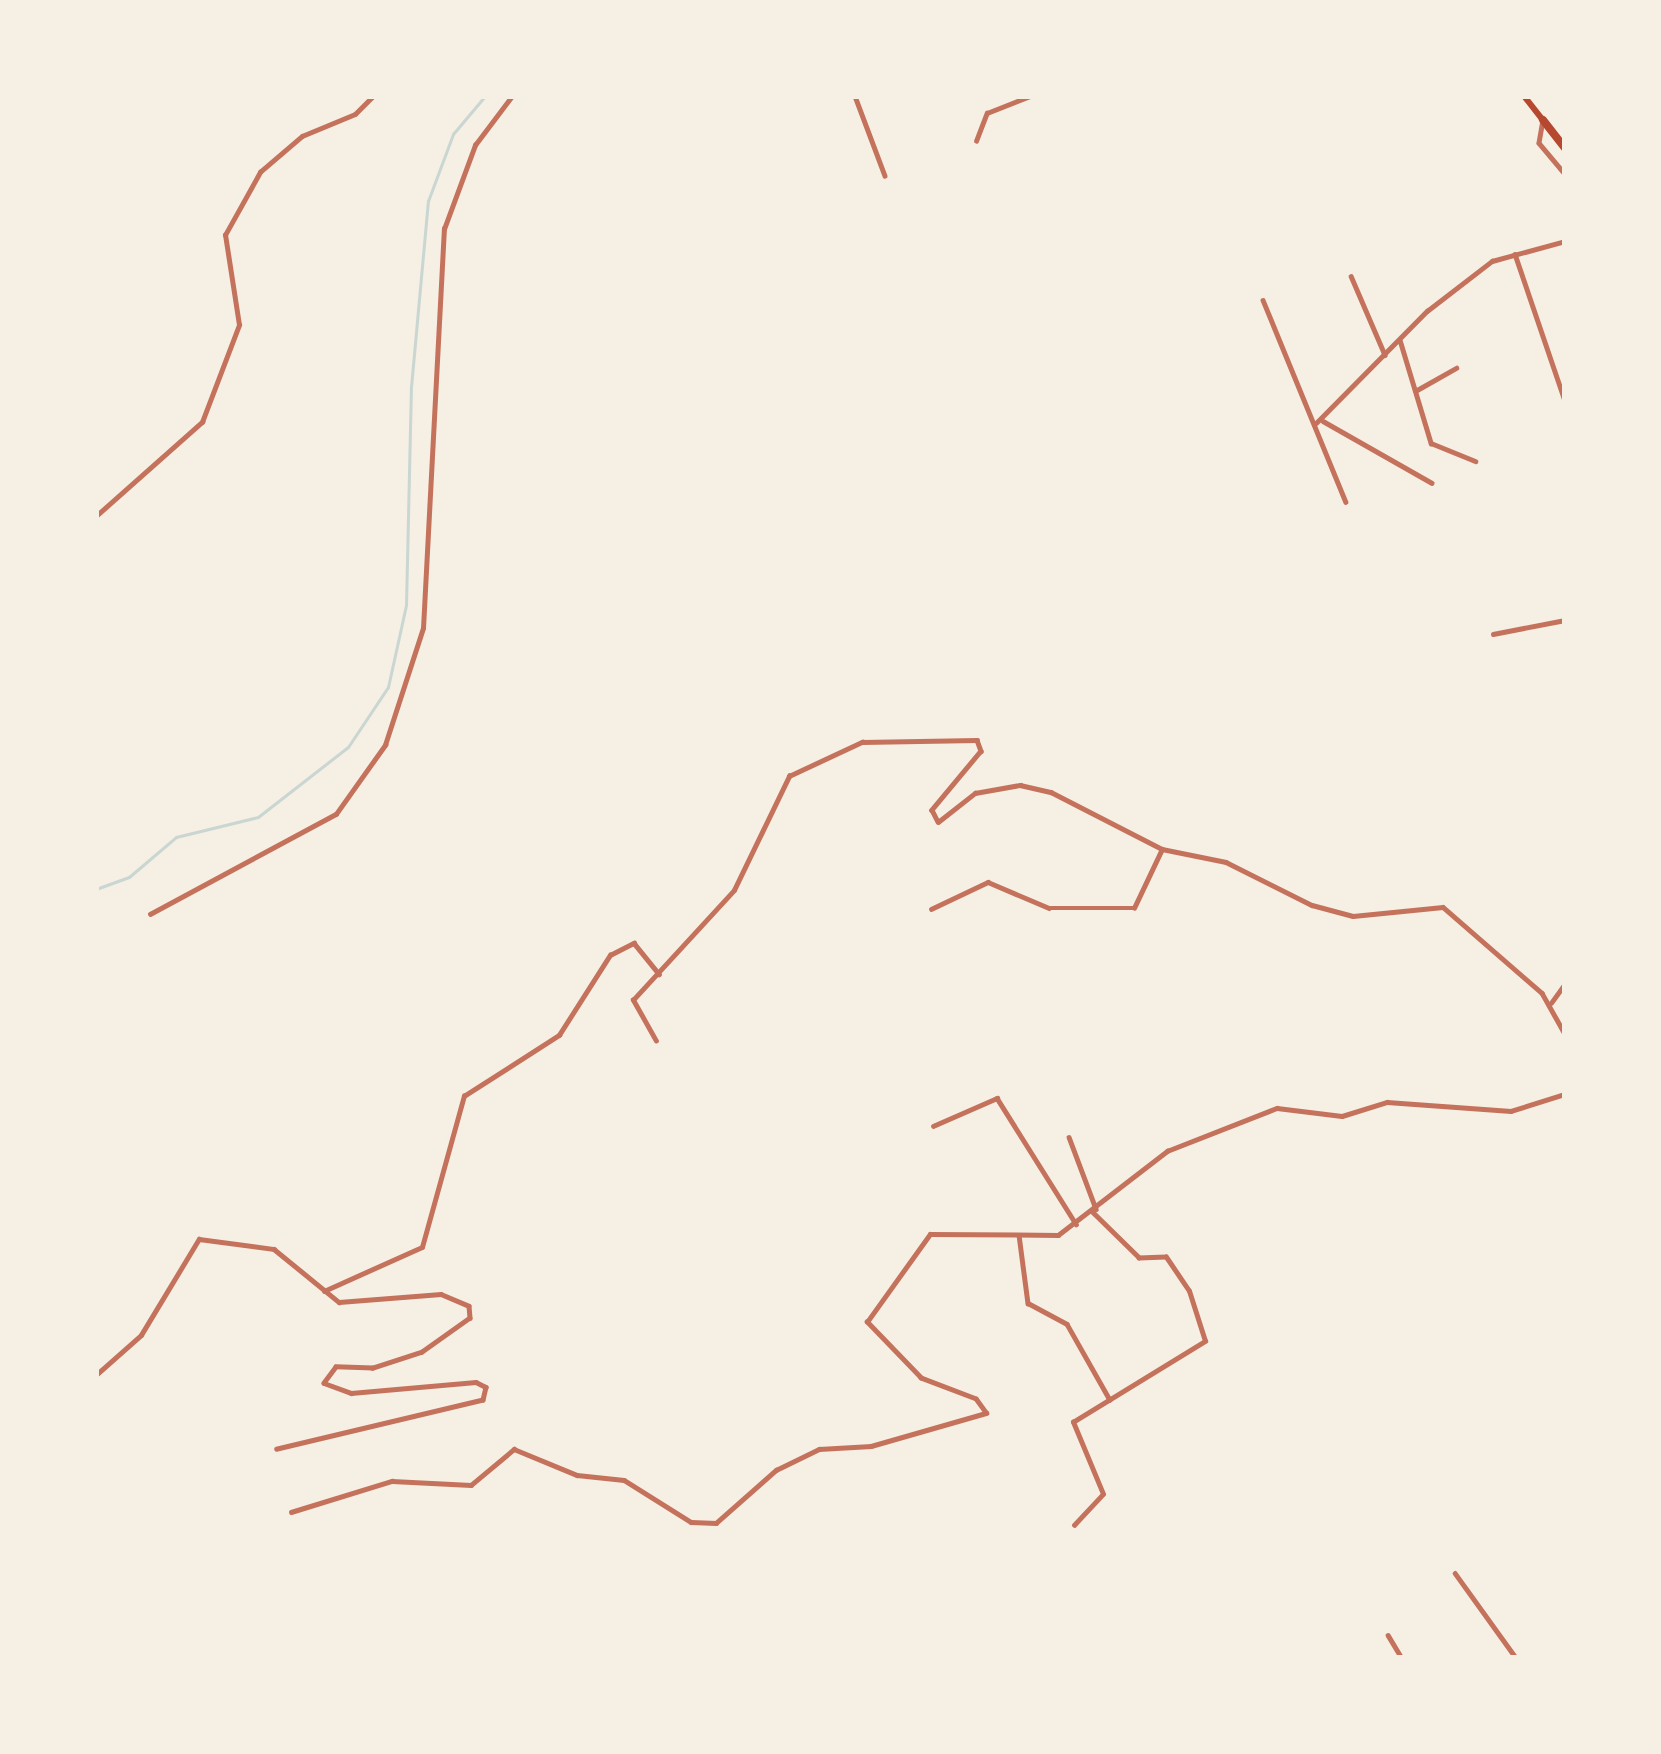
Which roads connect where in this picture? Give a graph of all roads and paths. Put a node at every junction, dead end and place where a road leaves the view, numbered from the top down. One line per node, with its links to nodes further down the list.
1 (373, 96): 24 (street)
2 (511, 96): 29 (street)
3 (855, 96): 10 (street)
4 (1030, 96): 7 (street)
5 (1524, 96): 6 (main road)
6 (1543, 120): 8 (main road); 9 (street)
7 (976, 141)
8 (1565, 148)
9 (1565, 174)
10 (885, 176)
11 (1565, 242): 12 (street)
12 (1515, 254): 15 (street); 19 (street)
13 (1351, 276): 16 (street)
14 (1263, 300): 20 (street)
15 (1400, 340): 16 (street); 18 (street)
16 (1384, 355): 20 (street)
17 (1456, 368): 18 (street)
18 (1417, 390): 21 (street)
19 (1565, 401)
20 (1319, 422): 22 (street); 23 (street)
21 (1475, 461)
22 (1432, 483)
23 (1346, 502)
24 (96, 516)
25 (1565, 620): 26 (street)
26 (1493, 634)
27 (1162, 849): 28 (street); 30 (street); 32 (street)
28 (931, 909)
29 (149, 914)
30 (659, 974): 34 (street); 41 (street)
31 (1565, 984): 32 (street)
32 (1550, 1005): 33 (street)
33 (1565, 1034)
34 (656, 1041)
35 (1565, 1094): 38 (street)
36 (933, 1126): 39 (street)
37 (1070, 1137): 38 (street)
38 (1094, 1211): 39 (street); 43 (street)
39 (1076, 1224): 40 (street)
40 (1019, 1234): 43 (street); 45 (street)
41 (324, 1291): 42 (street); 44 (street)
42 (96, 1375)
43 (1110, 1400): 46 (street)
44 (277, 1449)
45 (291, 1512)
46 (1074, 1525)
47 (1455, 1573): 50 (street)
48 (1388, 1635): 49 (street)
49 (1402, 1658)
50 (1516, 1658)

